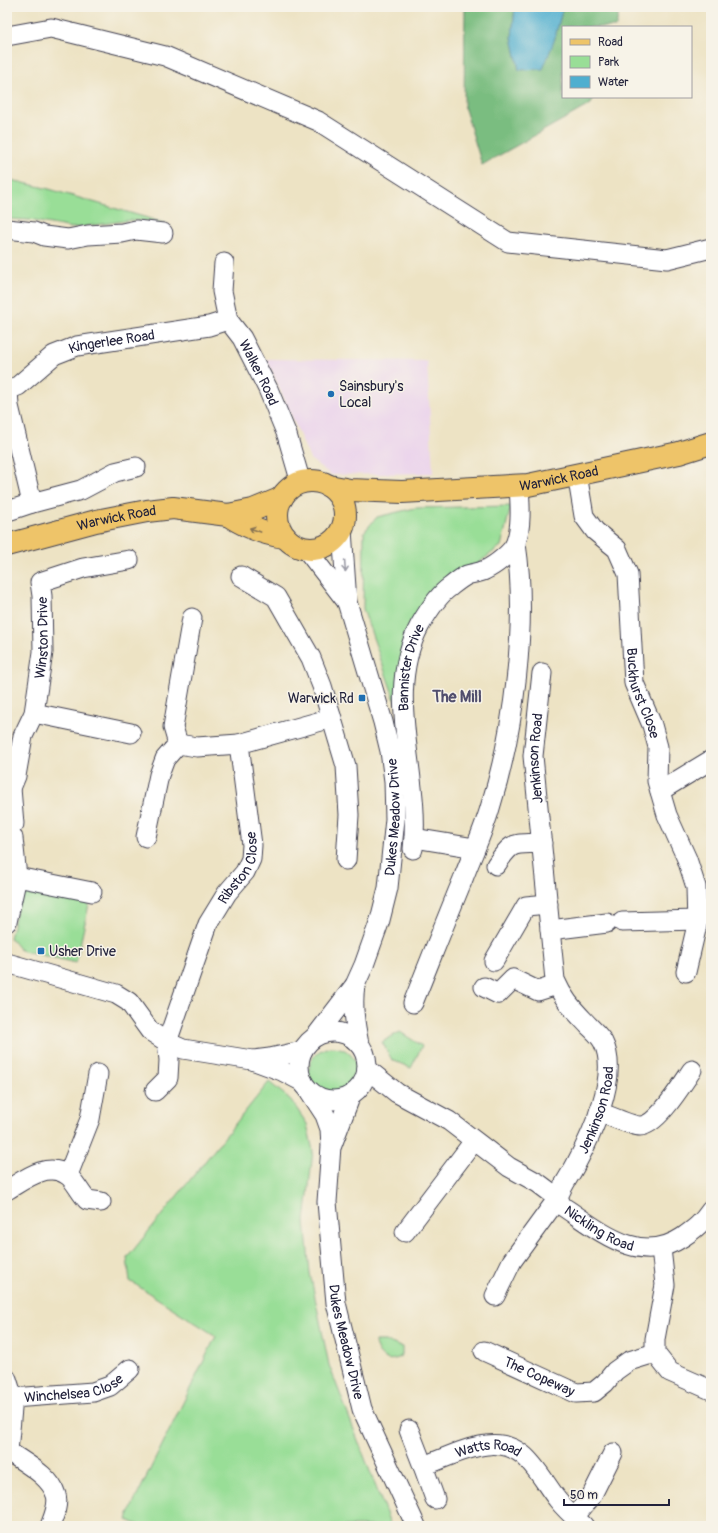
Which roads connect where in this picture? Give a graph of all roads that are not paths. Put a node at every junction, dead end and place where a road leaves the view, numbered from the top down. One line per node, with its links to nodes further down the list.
1 (7, 36): 4 (street)
2 (7, 229): 3 (street)
3 (163, 234)
4 (711, 248)
5 (224, 263): 6 (street, Walker Road)
6 (228, 320): 7 (street, Kingerlee Road); 11 (street, Walker Road)
7 (7, 390): 16 (street, Kingerlee Road)
8 (711, 442): 10 (main road, Warwick Road)
9 (136, 467): 16 (street)
10 (576, 474): 12 (main road, Warwick Road); 36 (street, Buckhurst Close)
11 (301, 483): 13 (main road); 15 (main road)
12 (519, 485): 14 (main road, Warwick Road); 21 (street)
13 (329, 486): 14 (main road, Warwick Road); 19 (main road)
14 (402, 492): 19 (main road, Warwick Road)
15 (282, 498): 18 (main road, Warwick Road); 20 (main road)
16 (32, 503): 17 (street)
17 (11, 510)
18 (228, 514): 20 (main road, Warwick Road, one-way to 18); 22 (main road, Warwick Road)
19 (344, 523): 23 (main road); 26 (street, Dukes Meadow Drive, one-way to 26)
20 (285, 537): 23 (main road)
21 (516, 544): 39 (street); 39 (street, Bannister Drive)
22 (7, 546)
23 (306, 549): 26 (street, Dukes Meadow Drive)
24 (129, 560): 29 (street, Winston Drive)
25 (240, 576): 30 (street)
26 (347, 602): 51 (street, Dukes Meadow Drive)
27 (192, 618): 32 (street)
28 (542, 673): 38 (street, Jenkinson Road)
29 (34, 713): 31 (street); 35 (street, Winston Drive)
30 (332, 718): 33 (street); 40 (street)
31 (130, 733)
32 (178, 744): 33 (street); 37 (street)
33 (239, 744): 56 (street, Ribston Close)
34 (711, 760): 36 (street)
35 (9, 789): 42 (street)
36 (660, 791): 45 (street, Buckhurst Close)
37 (146, 837)
38 (542, 843): 41 (street); 44 (street, Jenkinson Road)
39 (475, 848): 54 (street)
40 (346, 860)
41 (496, 865)
42 (17, 877): 43 (street); 46 (street)
43 (92, 892)
44 (548, 904): 47 (street, Jenkinson Road); 48 (street)
45 (702, 916): 47 (street); 50 (street, Buckhurst Close)
46 (7, 922)
47 (550, 930): 52 (street, Jenkinson Road)
48 (494, 961)
49 (7, 964): 56 (street)
50 (686, 972)
51 (355, 985): 55 (street, Dukes Meadow Drive); 57 (street, Dukes Meadow Drive)
52 (557, 985): 53 (street); 67 (street, Jenkinson Road)
53 (484, 987)
54 (413, 1003)
55 (316, 1036): 57 (street); 58 (street)
56 (167, 1042): 59 (street); 64 (street)
57 (359, 1044): 60 (street)
58 (302, 1051): 59 (street); 63 (street)
59 (252, 1060): 63 (street)
60 (367, 1069): 65 (street); 66 (street, Nickling Road)
61 (692, 1070): 67 (street)
62 (98, 1074): 70 (street)
63 (307, 1087): 65 (street); 69 (street, Dukes Meadow Drive)
64 (155, 1091)
65 (353, 1093): 66 (street, Nickling Road); 69 (street, Dukes Meadow Drive)
66 (397, 1093): 68 (street, Nickling Road)
67 (599, 1112): 72 (street, Jenkinson Road)
68 (474, 1141): 72 (street, Nickling Road); 75 (street)
69 (332, 1146): 91 (street, Dukes Meadow Drive)
70 (68, 1175): 71 (street); 73 (street)
71 (7, 1190)
72 (558, 1198): 76 (street, Nickling Road); 77 (street)
73 (101, 1202)
74 (708, 1222): 76 (street, Nickling Road)
75 (406, 1232)
76 (661, 1248): 79 (street)
77 (495, 1296)
78 (484, 1351): 79 (street, The Copeway)
79 (655, 1353): 82 (street)
80 (130, 1367): 83 (street, Winchelsea Close)
81 (7, 1379): 83 (street, Winchelsea Close)
82 (711, 1390)
83 (13, 1398): 85 (street, Winchelsea Close)
84 (409, 1430): 87 (street)
85 (7, 1452): 90 (street, Winchelsea Close)
86 (614, 1453): 89 (street, Watts Road)
87 (423, 1466): 88 (street); 89 (street, Watts Road)
88 (435, 1499)
89 (579, 1521)
90 (50, 1526)
91 (416, 1526)

